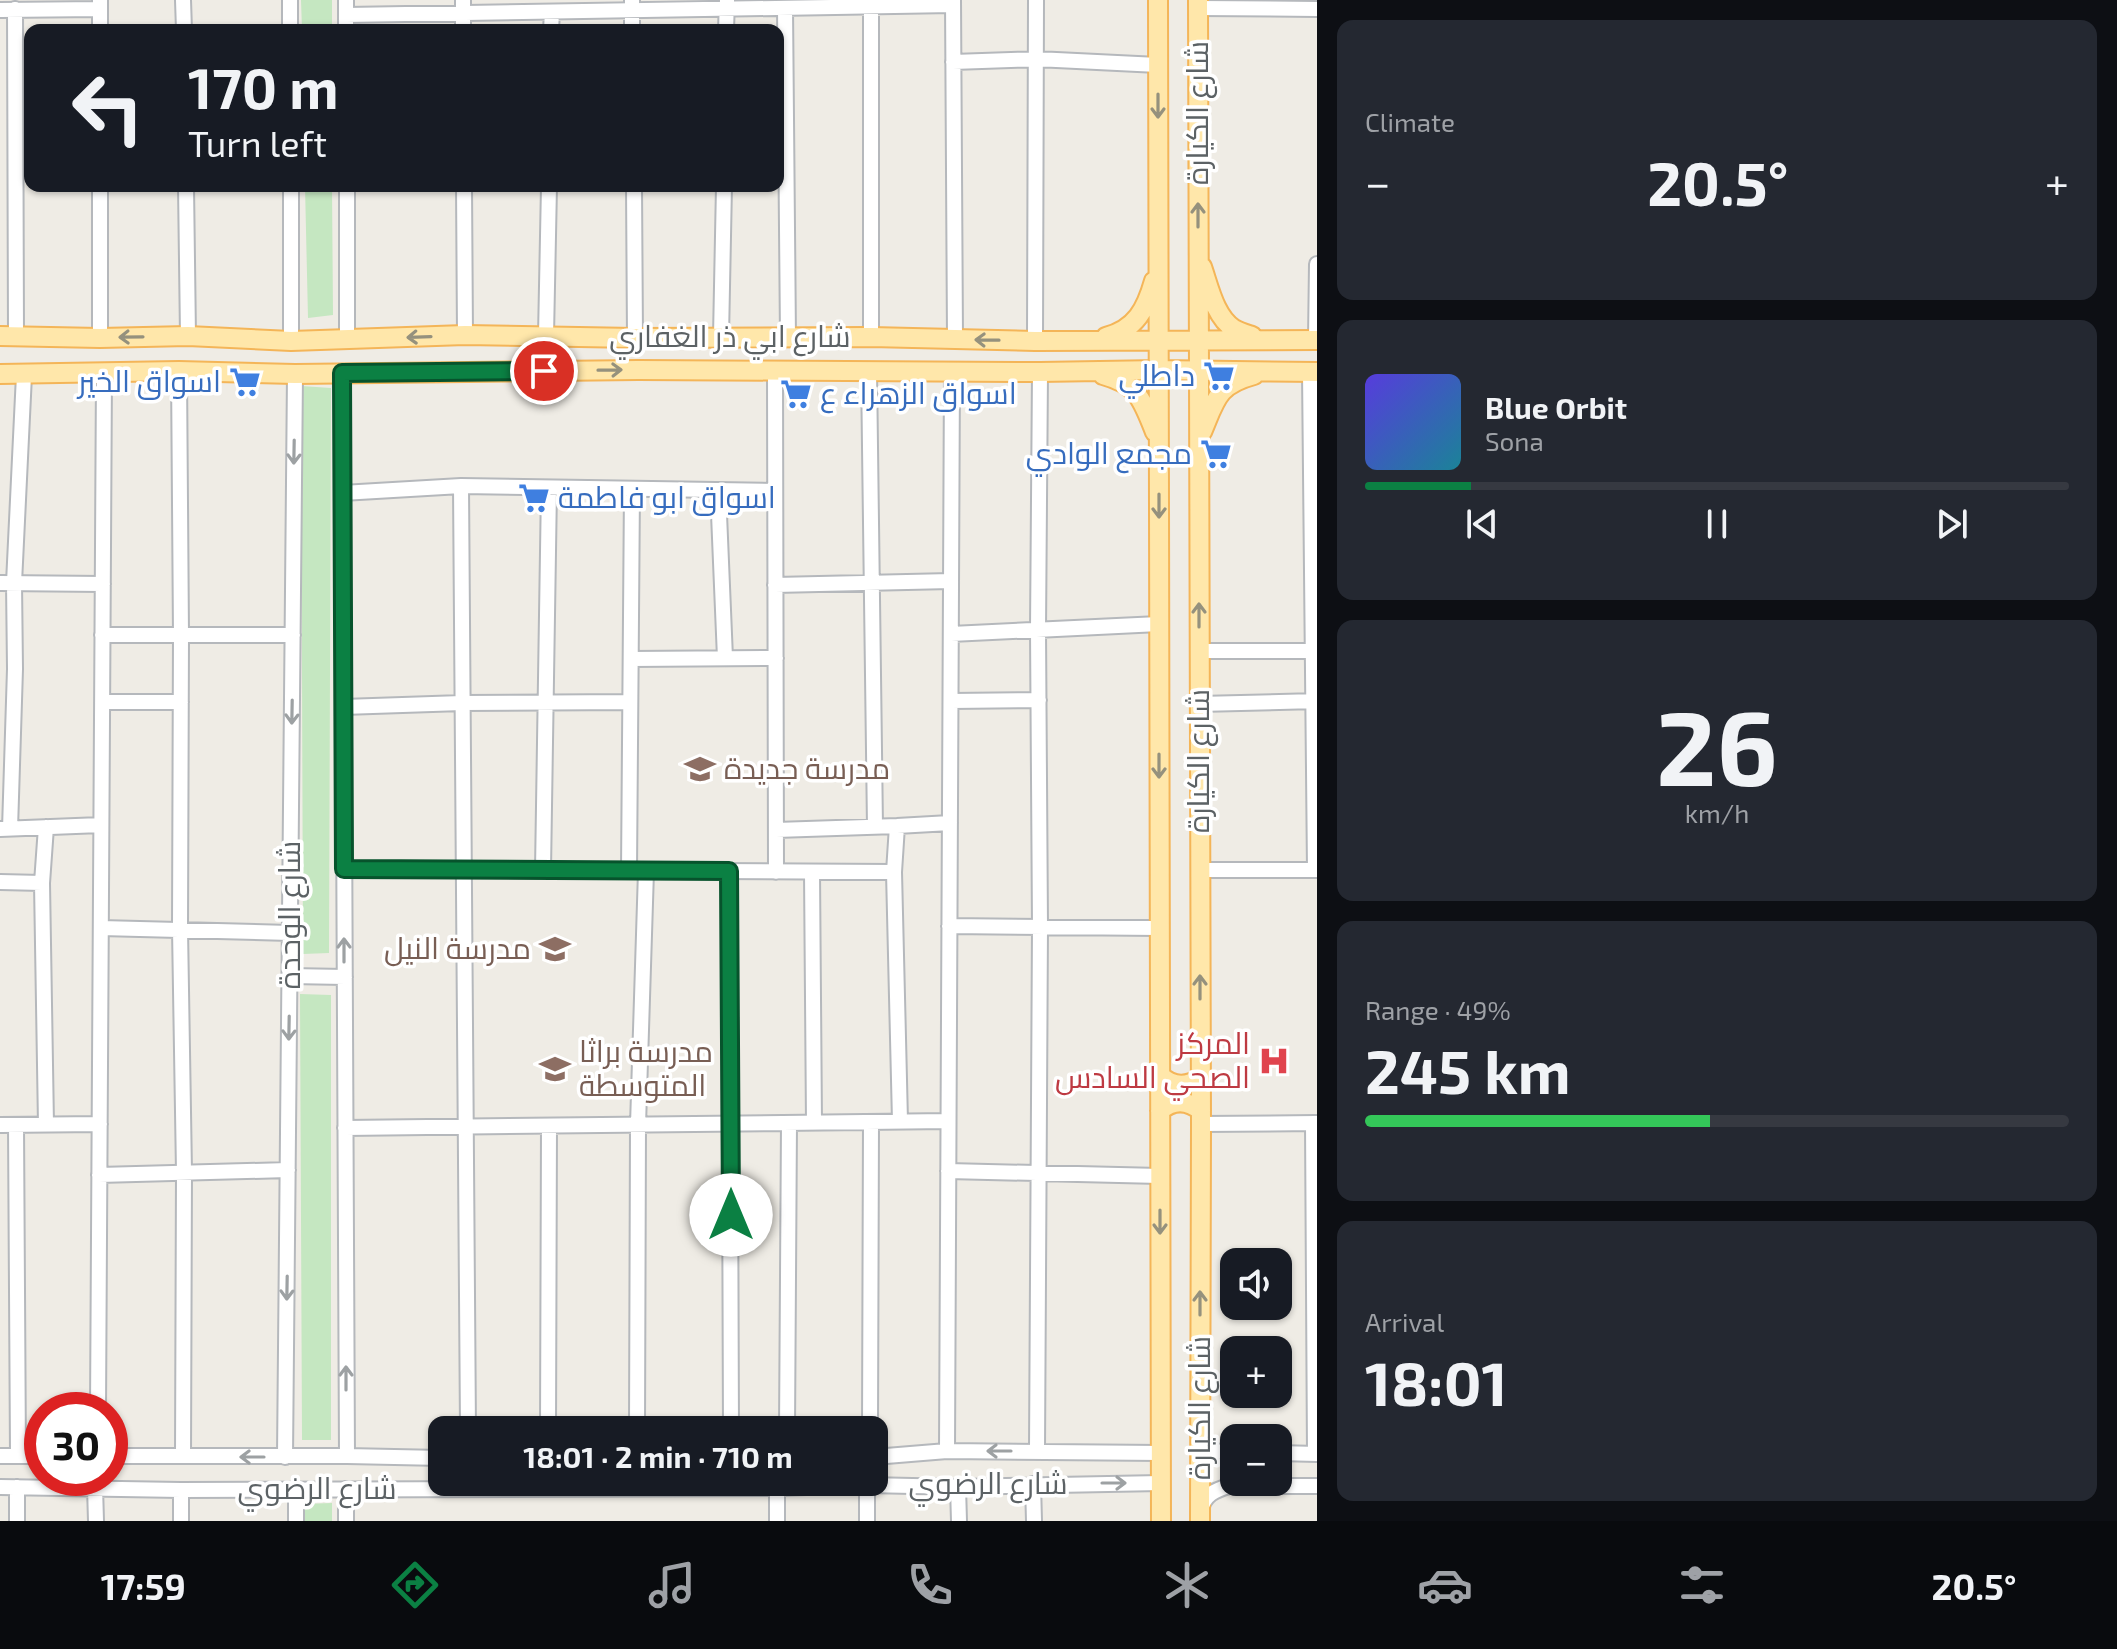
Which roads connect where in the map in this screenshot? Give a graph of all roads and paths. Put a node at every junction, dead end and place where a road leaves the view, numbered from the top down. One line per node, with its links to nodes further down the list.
1 (183, 0): 20 (street)
2 (290, 0): 21 (street)
3 (1036, 0): 24 (street)
4 (1158, 0): 26 (main road, شارع الكيارة)
5 (953, 2): 6 (street); 25 (street)
6 (900, 3): 14 (street)
7 (100, 4): 11 (street)
8 (727, 4): 12 (street); 15 (street); 23 (street)
9 (819, 4): 14 (street); 15 (street)
10 (1198, 4): 16 (street); 35 (main road, شارع الكيارة, one-way to 10)
11 (38, 5): 17 (street)
12 (632, 5): 18 (street)
13 (463, 6): 18 (street); 19 (street)
14 (871, 6): 43 (street)
15 (785, 8): 46 (street)
16 (1317, 9)
17 (7, 10): 39 (street)
18 (552, 12): 22 (street)
19 (346, 15)
20 (184, 24)
21 (290, 24)
22 (551, 24)
23 (726, 24)
24 (1036, 59): 25 (street); 26 (street); 56 (street)
25 (953, 62): 49 (street)
26 (1158, 65): 37 (main road, شارع الكيارة, one-way to 37)
27 (100, 192): 44 (street)
28 (186, 192): 40 (street)
29 (291, 192): 55 (street)
30 (347, 192): 48 (street)
31 (464, 192): 38 (street)
32 (549, 192): 41 (street)
33 (634, 192): 45 (street)
34 (724, 192): 42 (street)
35 (1198, 257): 50 (main road, شارع الكيارة); 51 (main road)
36 (1317, 264): 54 (street)
37 (1158, 267): 52 (main road); 53 (main road, شارع الكيارة)
38 (465, 335): 41 (main road, شارع ابي ذر الغفاري); 48 (main road, شارع ابي ذر الغفاري, one-way to 48)
39 (8, 336): 44 (main road, شارع ابي ذر الغفاري)
40 (188, 336): 44 (main road, شارع ابي ذر الغفاري, one-way to 44); 55 (main road, شارع ابي ذر الغفاري)
41 (546, 336): 45 (main road, شارع ابي ذر الغفاري)
42 (721, 337): 45 (main road, شارع ابي ذر الغفاري); 46 (main road, شارع ابي ذر الغفاري)
43 (871, 337): 47 (main road, شارع ابي ذر الغفاري); 49 (main road, شارع ابي ذر الغفاري)
44 (100, 338)
45 (635, 338)
46 (788, 338): 47 (main road, شارع ابي ذر الغفاري)
47 (830, 338): 62 (main road)
48 (347, 339): 55 (main road, شارع ابي ذر الغفاري)
49 (955, 339): 56 (main road, شارع ابي ذر الغفاري, one-way to 49)
50 (1198, 339): 51 (main road, شارع ابي ذر الغفاري); 53 (main road, شارع ابي ذر الغفاري); 59 (main road, شارع الكيارة)
51 (1262, 339): 54 (main road, شارع ابي ذر الغفاري)
52 (1093, 340): 53 (main road, شارع ابي ذر الغفاري); 56 (main road, شارع ابي ذر الغفاري)
53 (1158, 340): 58 (main road, شارع الكيارة)
54 (1316, 340)
55 (291, 341)
56 (1035, 341)
57 (869, 370): 62 (main road, شارع ابي ذر الغفاري); 63 (main road, شارع ابي ذر الغفاري); 83 (street)
58 (1159, 370): 59 (main road, شارع ابي ذر الغفاري); 64 (main road, شارع ابي ذر الغفاري); 74 (main road, شارع الكيارة)
59 (1198, 370): 65 (main road, شارع ابي ذر الغفاري); 73 (main road, شارع الكيارة)
60 (179, 371): 68 (main road, شارع ابي ذر الغفاري); 71 (main road, شارع ابي ذر الغفاري); 90 (street)
61 (775, 371): 62 (main road, شارع ابي ذر الغفاري); 69 (main road, شارع ابي ذر الغفاري, one-way to 61); 79 (street)
62 (830, 371)
63 (952, 371): 66 (main road, شارع ابي ذر الغفاري); 81 (street)
64 (1089, 371): 66 (main road, شارع ابي ذر الغفاري); 74 (main road)
65 (1267, 371): 67 (main road, شارع ابي ذر الغفاري); 73 (main road)
66 (1040, 372): 87 (street)
67 (1314, 372): 93 (street)
68 (104, 373): 72 (main road, شارع ابي ذر الغفاري); 84 (street)
69 (342, 373): 71 (main road, شارع ابي ذر الغفاري); 80 (street, شارع الوحدة)
70 (0, 374): 72 (main road, شارع ابي ذر الغفاري)
71 (295, 374): 91 (street, شارع الوحدة, one-way to 91)
72 (24, 375): 82 (street)
73 (1198, 442): 92 (main road, شارع الكيارة, one-way to 73)
74 (1159, 443): 86 (main road, شارع الكيارة, one-way to 86)
75 (461, 486): 76 (street); 80 (street); 103 (street)
76 (549, 488): 77 (street); 104 (street)
77 (632, 489): 78 (street); 96 (street)
78 (718, 490): 79 (street); 94 (street)
79 (775, 491): 85 (street)
80 (342, 493): 106 (street, شارع الوحدة)
81 (951, 581): 83 (street); 88 (street)
82 (7, 583): 84 (street); 112 (street)
83 (871, 583): 85 (street); 111 (street)
84 (103, 584): 89 (street)
85 (775, 585): 95 (street)
86 (1159, 624): 87 (street); 130 (main road, شارع الكيارة, one-way to 130)
87 (1038, 630): 88 (street); 97 (street)
88 (951, 634): 98 (street)
89 (102, 635): 90 (street); 100 (street)
90 (181, 635): 91 (street); 101 (street)
91 (293, 635): 132 (street, شارع الوحدة, one-way to 132)
92 (1199, 651): 93 (street); 105 (main road, شارع الكيارة)
93 (1313, 651): 99 (street)
94 (725, 658): 95 (street); 96 (street)
95 (776, 658): 113 (street)
96 (631, 659): 102 (street)
97 (1039, 700): 98 (street); 128 (street)
98 (951, 701): 107 (street)
99 (1315, 701): 105 (street); 118 (street)
100 (102, 702): 101 (street); 108 (street)
101 (181, 702): 131 (street)
102 (630, 702): 104 (street); 119 (street)
103 (462, 703): 104 (street); 106 (street); 115 (street)
104 (546, 703): 116 (street)
105 (1199, 704): 117 (main road, شارع الكيارة)
106 (343, 707): 114 (street, شارع الوحدة)
107 (950, 823): 109 (street); 127 (street)
108 (101, 825): 110 (street); 129 (street)
109 (897, 826): 111 (street); 124 (street)
110 (46, 827): 112 (street); 126 (street)
111 (875, 827): 113 (street)
112 (5, 829)
113 (776, 830): 122 (street)
114 (344, 869): 115 (street); 134 (street, شارع الوحدة, one-way to 114)
115 (464, 870): 116 (street); 152 (street)
116 (543, 870): 119 (street)
117 (1199, 870): 118 (street); 136 (main road, شارع الكيارة, one-way to 117)
118 (1316, 870)
119 (629, 871): 120 (street)
120 (646, 871): 121 (street); 150 (street)
121 (729, 871): 122 (street); 142 (street)
122 (776, 872): 123 (street)
123 (812, 872): 124 (street); 144 (street)
124 (894, 872): 139 (street)
125 (0, 882): 126 (street)
126 (42, 883): 149 (street)
127 (949, 926): 128 (street); 140 (street)
128 (1040, 927): 130 (street); 157 (street)
129 (101, 928): 131 (street); 146 (street)
130 (1160, 928): 135 (main road, شارع الكيارة)
131 (180, 929): 132 (street); 156 (street)
132 (290, 933): 133 (street, شارع الوحدة)
133 (290, 976): 134 (street); 154 (street, شارع الوحدة, one-way to 154)
134 (345, 977): 153 (street, شارع الوحدة)
135 (1160, 1075): 136 (main road); 137 (main road, شارع الكيارة)
136 (1200, 1078): 138 (main road, شارع الكيارة)
137 (1160, 1111): 138 (main road); 159 (main road, شارع الكيارة)
138 (1201, 1117): 145 (street); 169 (main road, شارع الكيارة, one-way to 138)
139 (900, 1121): 140 (street); 141 (street)
140 (948, 1121): 155 (street)
141 (871, 1122): 144 (street); 166 (street)
142 (730, 1123): 143 (street); 150 (street); 164 (street)
143 (789, 1123): 144 (street); 165 (street)
144 (814, 1123)
145 (1315, 1123): 173 (street)
146 (100, 1124): 149 (street); 158 (street)
147 (0, 1125): 148 (street)
148 (16, 1125): 149 (street); 175 (street)
149 (46, 1125)
150 (638, 1125): 151 (street); 163 (street)
151 (549, 1126): 152 (street); 162 (street)
152 (466, 1127): 153 (street); 161 (street)
153 (345, 1128): 179 (street, شارع الوحدة, one-way to 153)
154 (288, 1170): 156 (street); 181 (street, شارع الوحدة, one-way to 181)
155 (948, 1171): 157 (street); 167 (street)
156 (184, 1172): 158 (street); 178 (street)
157 (1038, 1173): 159 (street); 168 (street)
158 (99, 1175): 160 (street)
159 (1160, 1176): 171 (main road, شارع الكيارة, one-way to 171)
160 (98, 1392)
161 (468, 1416)
162 (548, 1416)
163 (637, 1416)
164 (731, 1416)
165 (787, 1416)
166 (870, 1416)
167 (947, 1451): 168 (street, شارع الرضوي, one-way to 167); 180 (street, شارع الرضوي)
168 (1037, 1451): 171 (street, شارع الرضوي)
169 (1199, 1451): 170 (street); 199 (main road, شارع الكيارة)
170 (1220, 1452)
171 (1161, 1453): 183 (main road, شارع الكيارة)
172 (1292, 1453): 173 (street)
173 (1316, 1454)
174 (0, 1456): 175 (street)
175 (18, 1456): 176 (street)
176 (24, 1456)
177 (128, 1456): 178 (street, شارع الرضوي)
178 (183, 1456): 181 (street, شارع الرضوي, one-way to 178)
179 (347, 1456): 181 (street, شارع الرضوي); 182 (street, شارع الرضوي)
180 (888, 1456)
181 (285, 1457)
182 (428, 1458)
183 (1161, 1483): 184 (street, شارع الرضوي, one-way to 183); 209 (main road, شارع الكيارة)
184 (1033, 1484): 190 (street, شارع الرضوي); 208 (street)
185 (888, 1485): 190 (street, شارع الرضوي)
186 (1317, 1486): 199 (street)
187 (0, 1487): 188 (street, شارع الرضوي)
188 (17, 1487): 189 (street, شارع الرضوي); 200 (street)
189 (24, 1487)
190 (958, 1487): 207 (street)
191 (128, 1488): 195 (street, شارع الرضوي)
192 (428, 1488): 194 (street, شارع الرضوي)
193 (296, 1489): 194 (street, شارع الرضوي); 195 (street, شارع الرضوي); 203 (street)
194 (346, 1489): 204 (street)
195 (181, 1490): 202 (street)
196 (95, 1496): 201 (street)
197 (777, 1496): 205 (street)
198 (867, 1496): 206 (street)
199 (1200, 1518)
200 (17, 1521)
201 (96, 1521)
202 (181, 1521)
203 (296, 1521)
204 (346, 1521)
205 (777, 1521)
206 (867, 1521)
207 (959, 1521)
208 (1034, 1521)
209 (1161, 1521)

